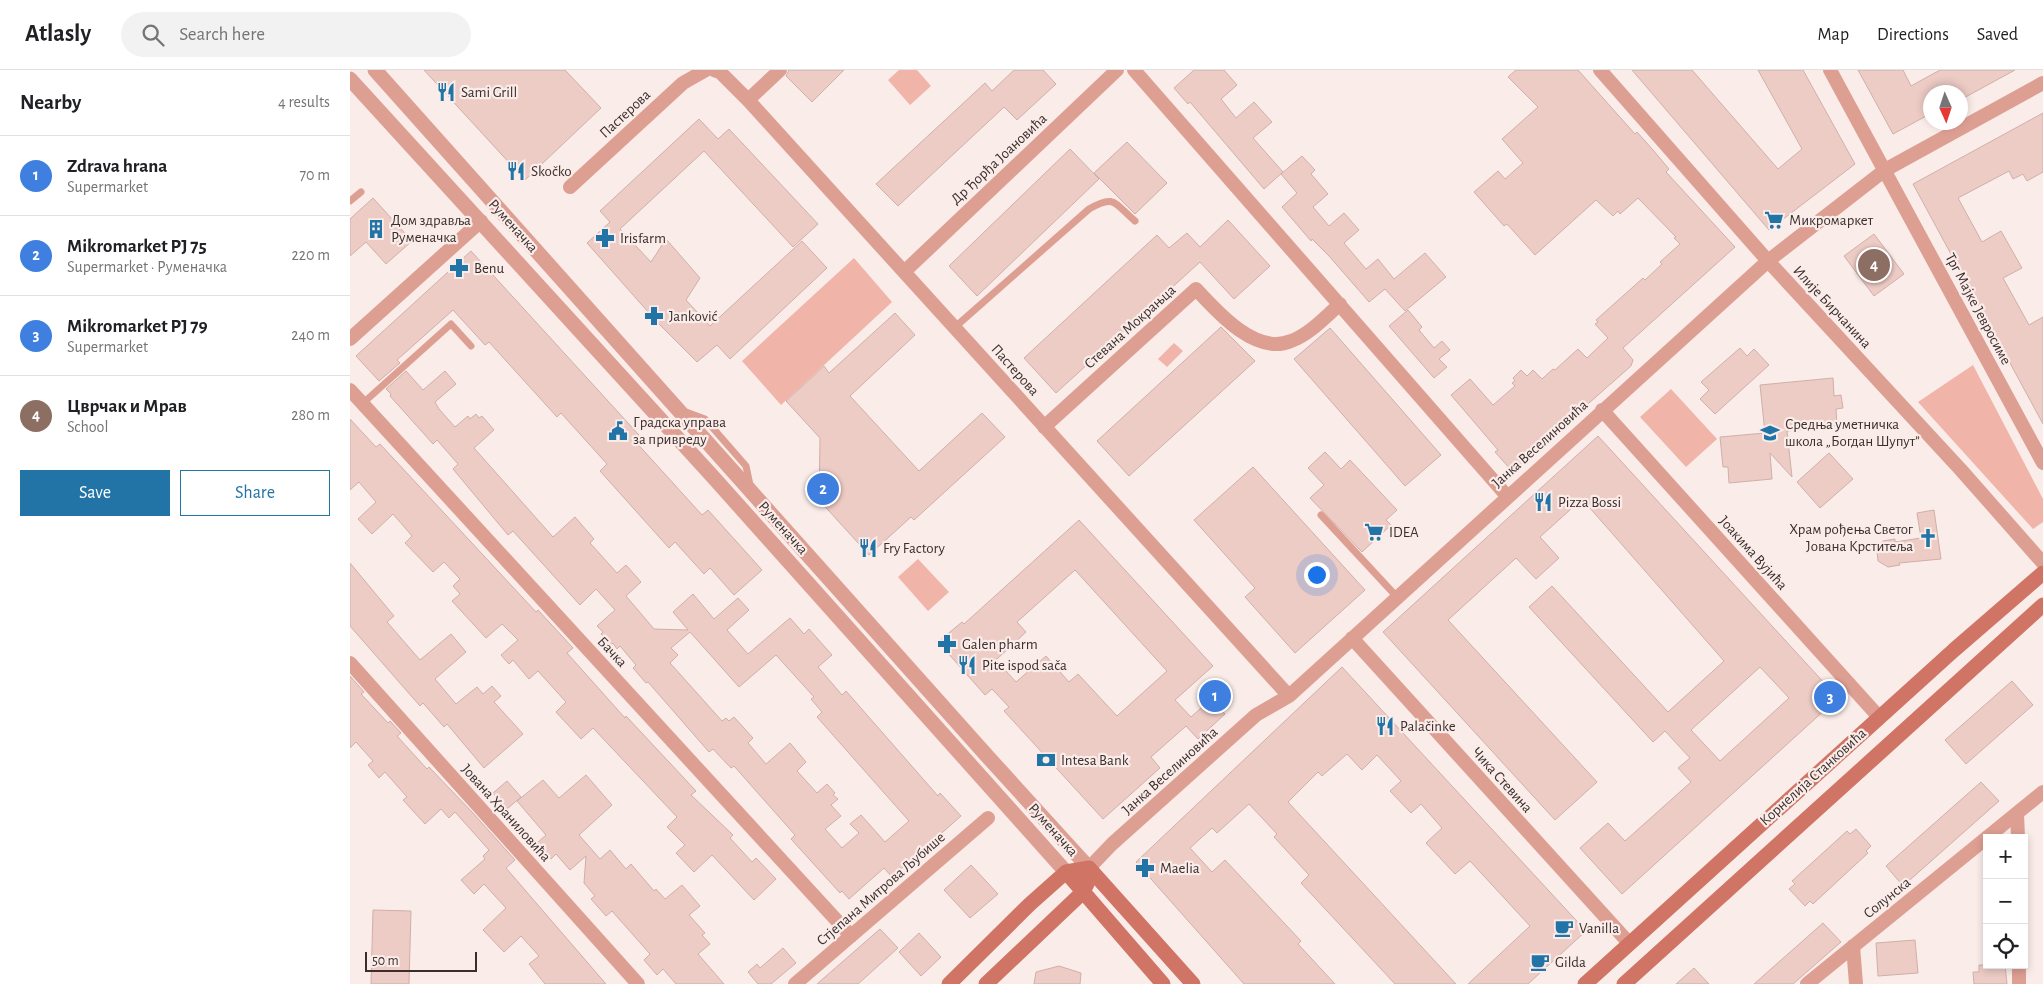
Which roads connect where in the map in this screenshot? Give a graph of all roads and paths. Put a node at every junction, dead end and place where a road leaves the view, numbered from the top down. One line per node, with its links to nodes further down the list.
1 (374, 70): 43 (street, Руменачка)
2 (706, 70): 13 (street, Пастерова)
3 (714, 70): 11 (street, Пастерова)
4 (780, 70): 11 (street)
5 (1117, 70): 19 (street, Др Ђорђа Јоановића)
6 (1134, 70): 20 (street)
7 (1600, 70): 18 (street, Илије Бирчанина)
8 (1830, 70): 12 (street, Трг Мајке Јевросиме)
9 (350, 79): 16 (street, Руменачка)
10 (2043, 83): 12 (street, Јанка Веселиновића)
11 (748, 100): 19 (street, Пастерова)
12 (1886, 170): 18 (street, Јанка Веселиновића); 28 (street, Трг Мајке Јевросиме)
13 (570, 187)
14 (361, 192): 15 (lane)
15 (350, 201)
16 (481, 221): 22 (street); 44 (street, Руменачка)
17 (1135, 221): 21 (lane)
18 (1768, 262): 26 (street, Јанка Веселиновића); 31 (street, Илије Бирчанина)
19 (904, 272): 21 (street, Пастерова)
20 (1340, 304): 27 (street, Стевана Мокрањца); 29 (street)
21 (954, 328): 27 (street, Пастерова)
22 (350, 339)
23 (471, 346): 25 (lane)
24 (350, 390): 25 (street, Бачка)
25 (362, 404): 46 (street, Бачка)
26 (1602, 410): 29 (street, Јанка Веселиновића); 38 (street, Јоакима Вујића)
27 (1044, 427): 37 (street, Пастерова)
28 (2043, 462)
29 (1507, 496): 33 (street, Јанка Веселиновића)
30 (1321, 515): 33 (lane)
31 (2043, 563)
32 (2043, 573): 38 (main road, Корнелија Станковића)
33 (1397, 597): 35 (street, Јанка Веселиновића)
34 (2043, 605): 57 (main road, Корнелија Станковића)
35 (1352, 638): 37 (street, Јанка Веселиновића); 47 (street, Чика Стевина)
36 (350, 663): 50 (street, Јована Храниловића)
37 (1289, 696): 43 (street, Јанка Веселиновића)
38 (1880, 717): 47 (main road, Корнелија Станковића)
39 (2043, 792): 40 (street, Солунска)
40 (2018, 813): 42 (street); 48 (street, Солунска)
41 (988, 818): 46 (street, Стјепана Митрова Љубише)
42 (2018, 834)
43 (1089, 868): 44 (main road); 45 (main road); 55 (main road, Руменачка)
44 (1066, 872): 45 (main road, Руменачка); 52 (main road)
45 (1082, 892): 53 (main road); 54 (main road, Руменачка)
46 (851, 936): 51 (street, Стјепана Митрова Љубише)
47 (1629, 944): 56 (main road, Корнелија Станковића)
48 (1853, 946): 58 (street, Солунска); 59 (street)
49 (2019, 969): 60 (street)
50 (638, 984)
51 (795, 984)
52 (949, 984)
53 (986, 984)
54 (1163, 984)
55 (1193, 984)
56 (1585, 984)
57 (1624, 984)
58 (1807, 984)
59 (1856, 984)
60 (2019, 984)

